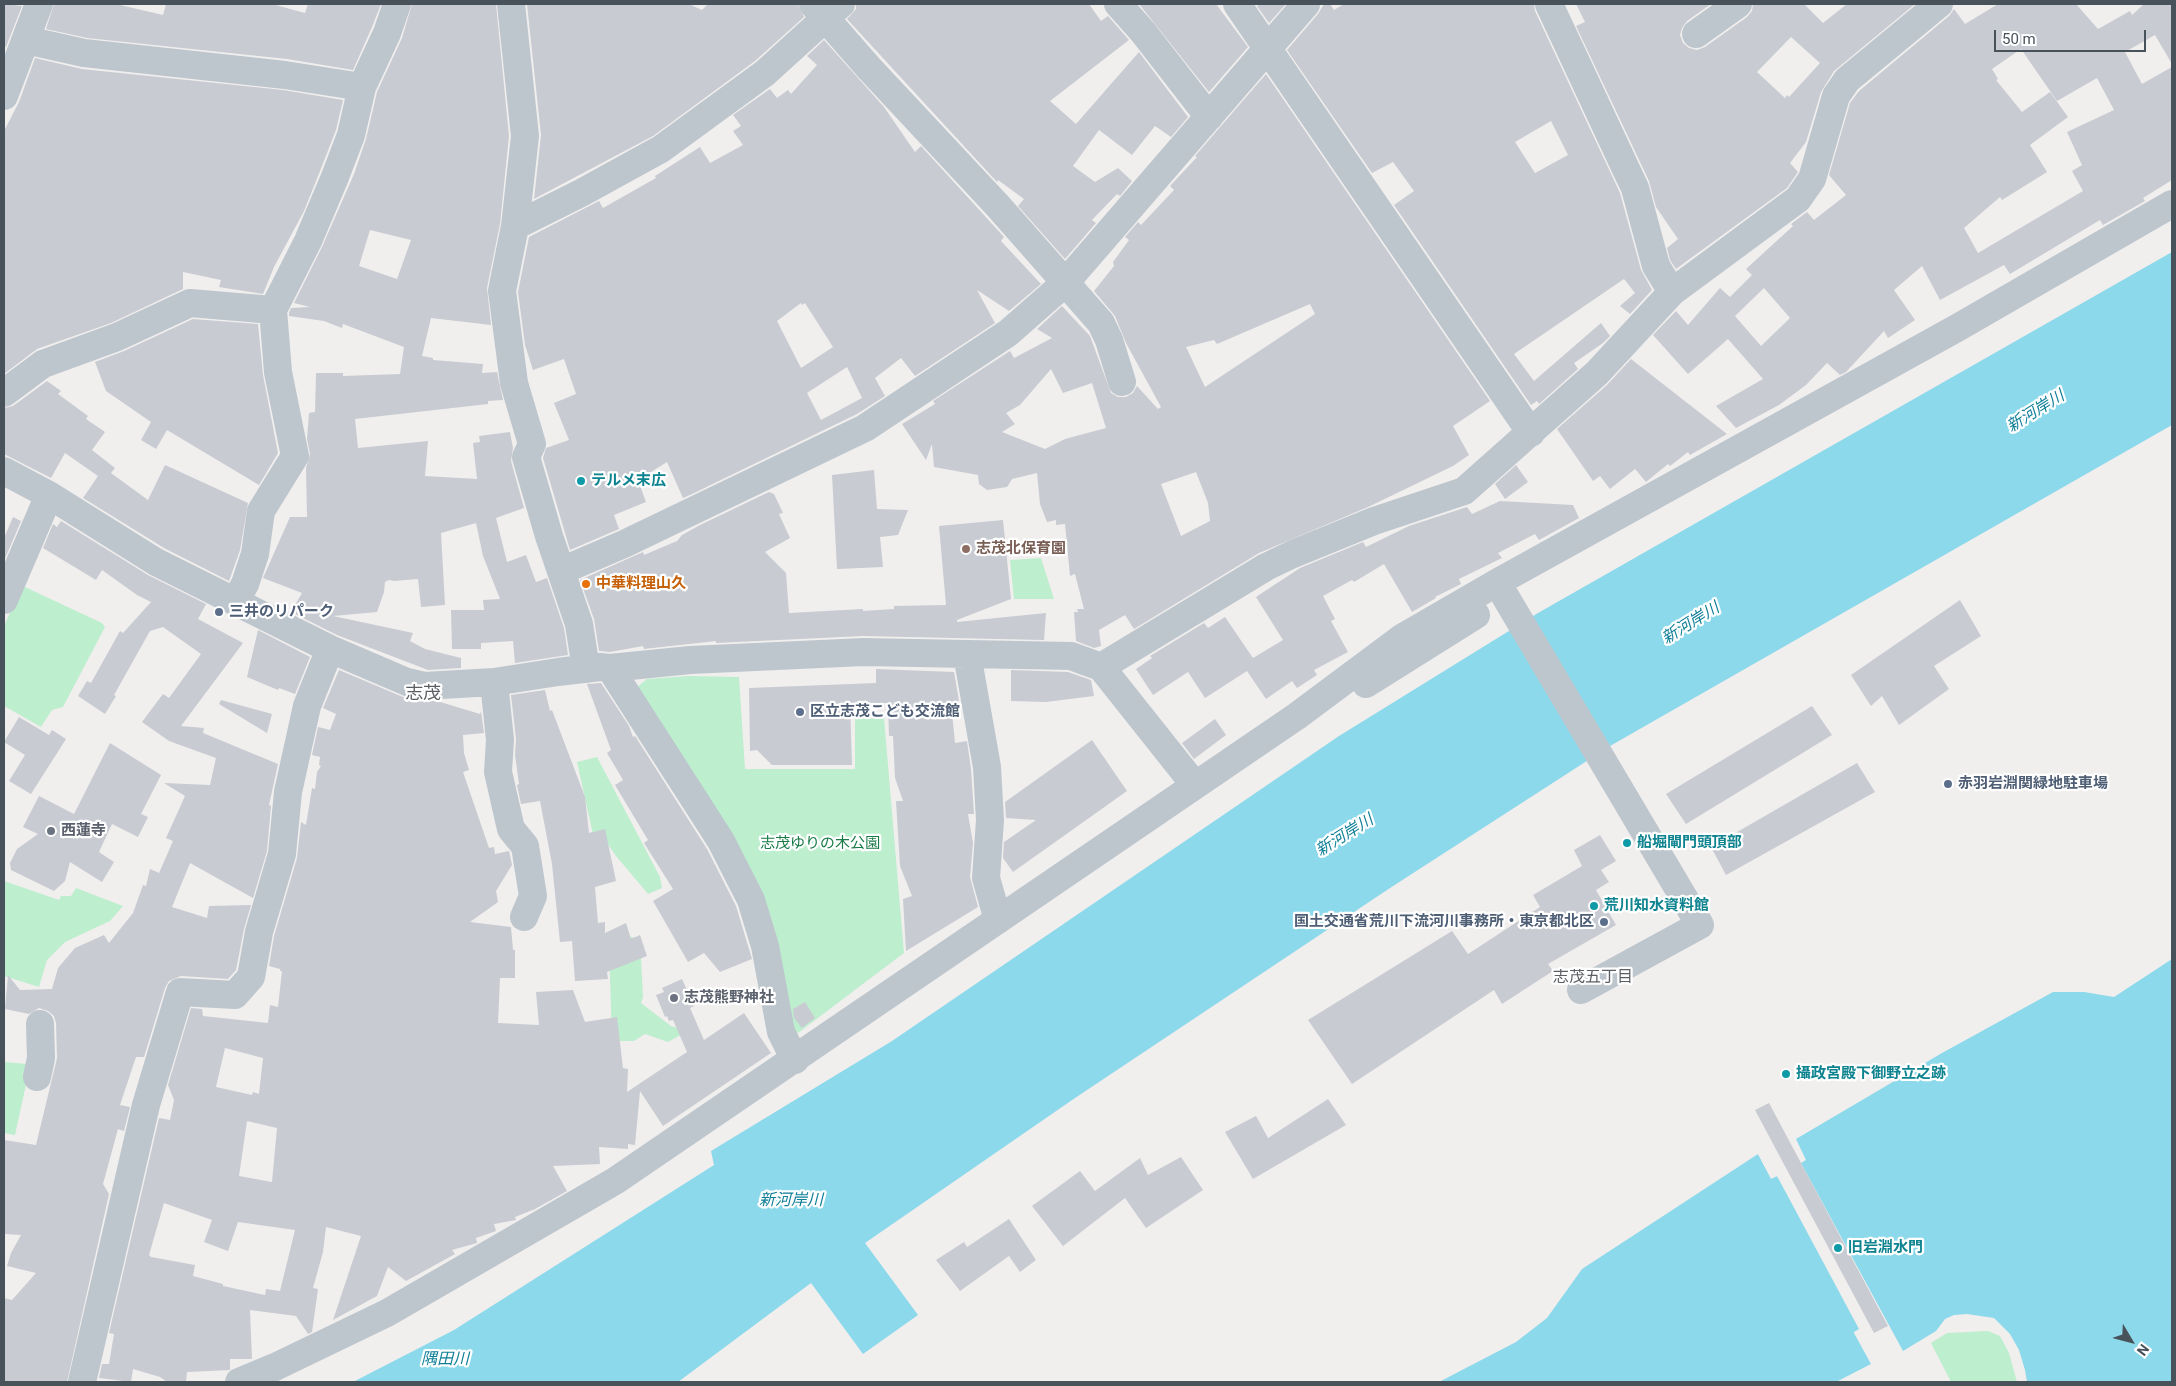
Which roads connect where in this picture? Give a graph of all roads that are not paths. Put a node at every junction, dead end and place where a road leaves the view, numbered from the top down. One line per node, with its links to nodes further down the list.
1 (39, 4): 12 (street)
2 (397, 4): 14 (street)
3 (511, 4): 18 (street)
4 (1118, 4): 16 (street)
5 (1237, 4): 13 (street)
6 (1306, 4): 13 (street)
7 (1549, 4): 20 (street)
8 (1738, 4): 11 (street)
9 (1939, 4): 20 (street)
10 (827, 8): 18 (street); 19 (street)
11 (1696, 34)
12 (26, 40): 14 (street); 15 (street)
13 (1268, 47): 16 (street); 24 (street)
14 (362, 87): 21 (street)
15 (4, 96)
16 (1209, 117): 19 (street)
17 (2172, 204): 25 (street)
18 (515, 226): 28 (street)
19 (1065, 283): 22 (street); 28 (street)
20 (1672, 292): 24 (street)
21 (273, 310): 23 (street); 31 (street)
22 (1122, 382)
23 (4, 393)
24 (1531, 433): 34 (street)
25 (1751, 444): 29 (street); 37 (street)
26 (4, 470): 27 (street)
27 (49, 496): 30 (street); 31 (street)
28 (561, 571): 35 (street)
29 (1505, 596): 37 (street); 41 (street)
30 (4, 600)
31 (235, 602): 32 (street)
32 (330, 649): 36 (street); 45 (street)
33 (967, 654): 34 (street); 35 (street); 40 (street)
34 (1101, 667): 38 (street)
35 (598, 669): 36 (street); 43 (street)
36 (494, 682): 39 (street)
37 (1297, 716): 38 (street)
38 (1194, 784): 40 (street)
39 (524, 917)
40 (998, 920): 43 (street)
41 (1581, 990)
42 (40, 1024): 44 (street)
43 (795, 1060): 46 (street)
44 (37, 1077)
45 (82, 1382)
46 (239, 1382)

